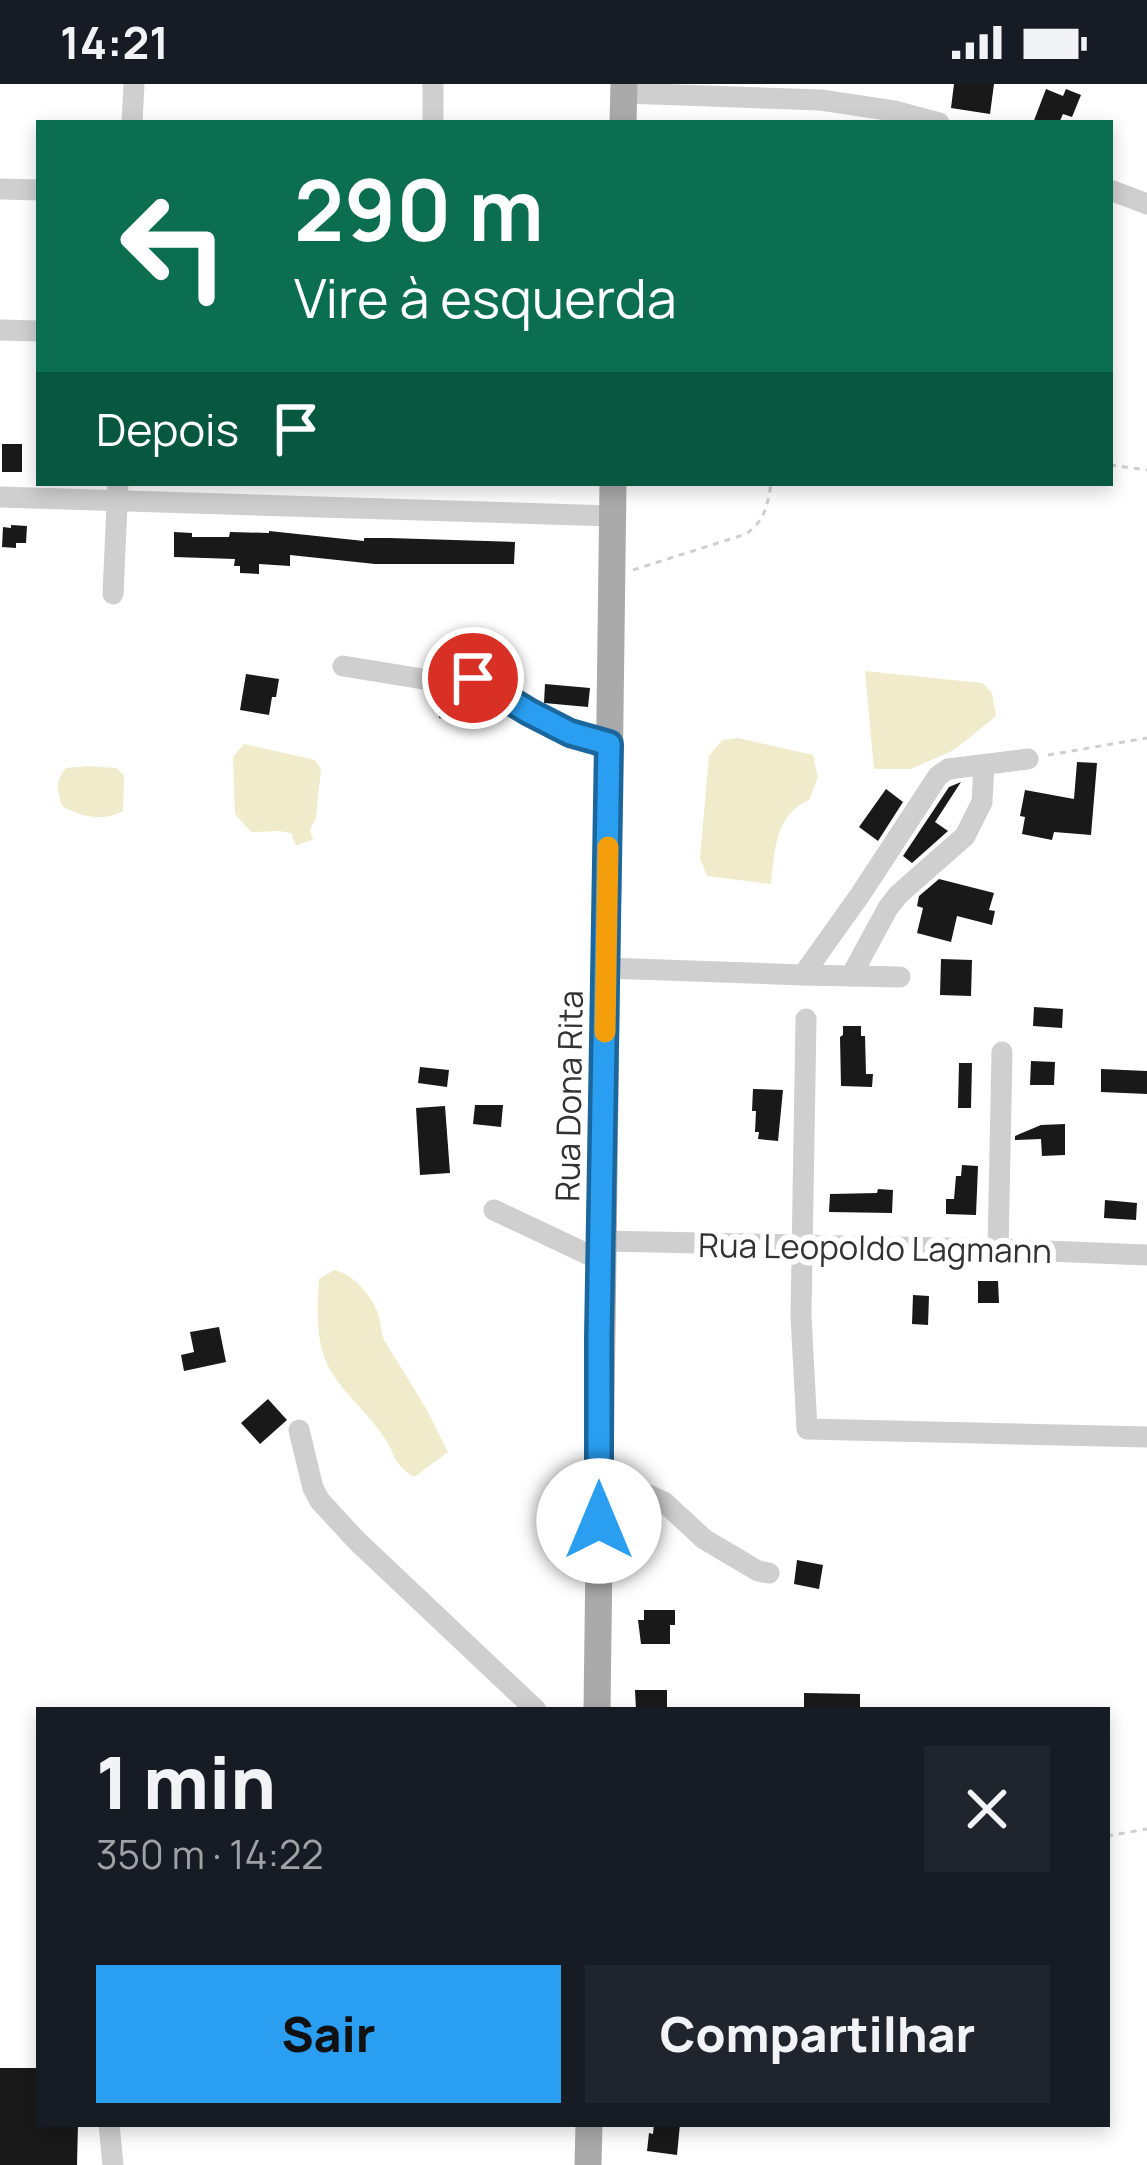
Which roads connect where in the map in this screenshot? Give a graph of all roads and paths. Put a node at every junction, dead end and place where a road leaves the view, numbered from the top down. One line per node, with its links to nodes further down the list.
1 (134, 84): 4 (street)
2 (434, 84): 5 (street)
3 (624, 88): 6 (main road); 7 (street)
4 (132, 120)
5 (433, 120)
6 (623, 120)
7 (928, 120)
8 (0, 189): 9 (street)
9 (36, 190)
10 (1113, 191): 11 (street)
11 (1147, 204)
12 (0, 330): 13 (street)
13 (36, 331)
14 (1113, 464): 15 (path)
15 (1147, 470)
16 (613, 486): 20 (main road, Rua Dona Rita)
17 (770, 486): 21 (path)
18 (117, 492): 19 (street); 20 (street); 22 (street)
19 (0, 497)
20 (611, 516): 21 (main road, Rua Dona Rita)
21 (611, 576): 25 (main road, Rua Dona Rita)
22 (113, 593)
23 (343, 666): 25 (street)
24 (1147, 738): 26 (path)
25 (609, 744): 28 (main road, Rua Dona Rita)
26 (1028, 759): 27 (street)
27 (984, 765): 29 (street); 30 (street)
28 (606, 968): 29 (street); 37 (main road, Rua Dona Rita)
29 (803, 975): 30 (street)
30 (851, 976): 31 (street)
31 (900, 977)
32 (806, 1019): 35 (street)
33 (1003, 1052): 36 (street)
34 (494, 1210): 37 (street)
35 (803, 1247): 36 (street, Rua Leopoldo Lagmann); 37 (street, Rua Leopoldo Lagmann); 40 (street)
36 (998, 1249): 38 (street, Rua Leopoldo Lagmann)
37 (603, 1251): 41 (main road, Rua Dona Rita)
38 (1147, 1255)
39 (298, 1430): 43 (street)
40 (1147, 1437)
41 (599, 1480): 42 (street); 44 (main road, Rua Dona Rita)
42 (769, 1573)
43 (533, 1707)
44 (597, 1707)
45 (1147, 1829): 46 (path)
46 (1110, 1836)
47 (109, 2127): 49 (street)
48 (589, 2127): 50 (main road)
49 (113, 2165)
50 (588, 2165)

